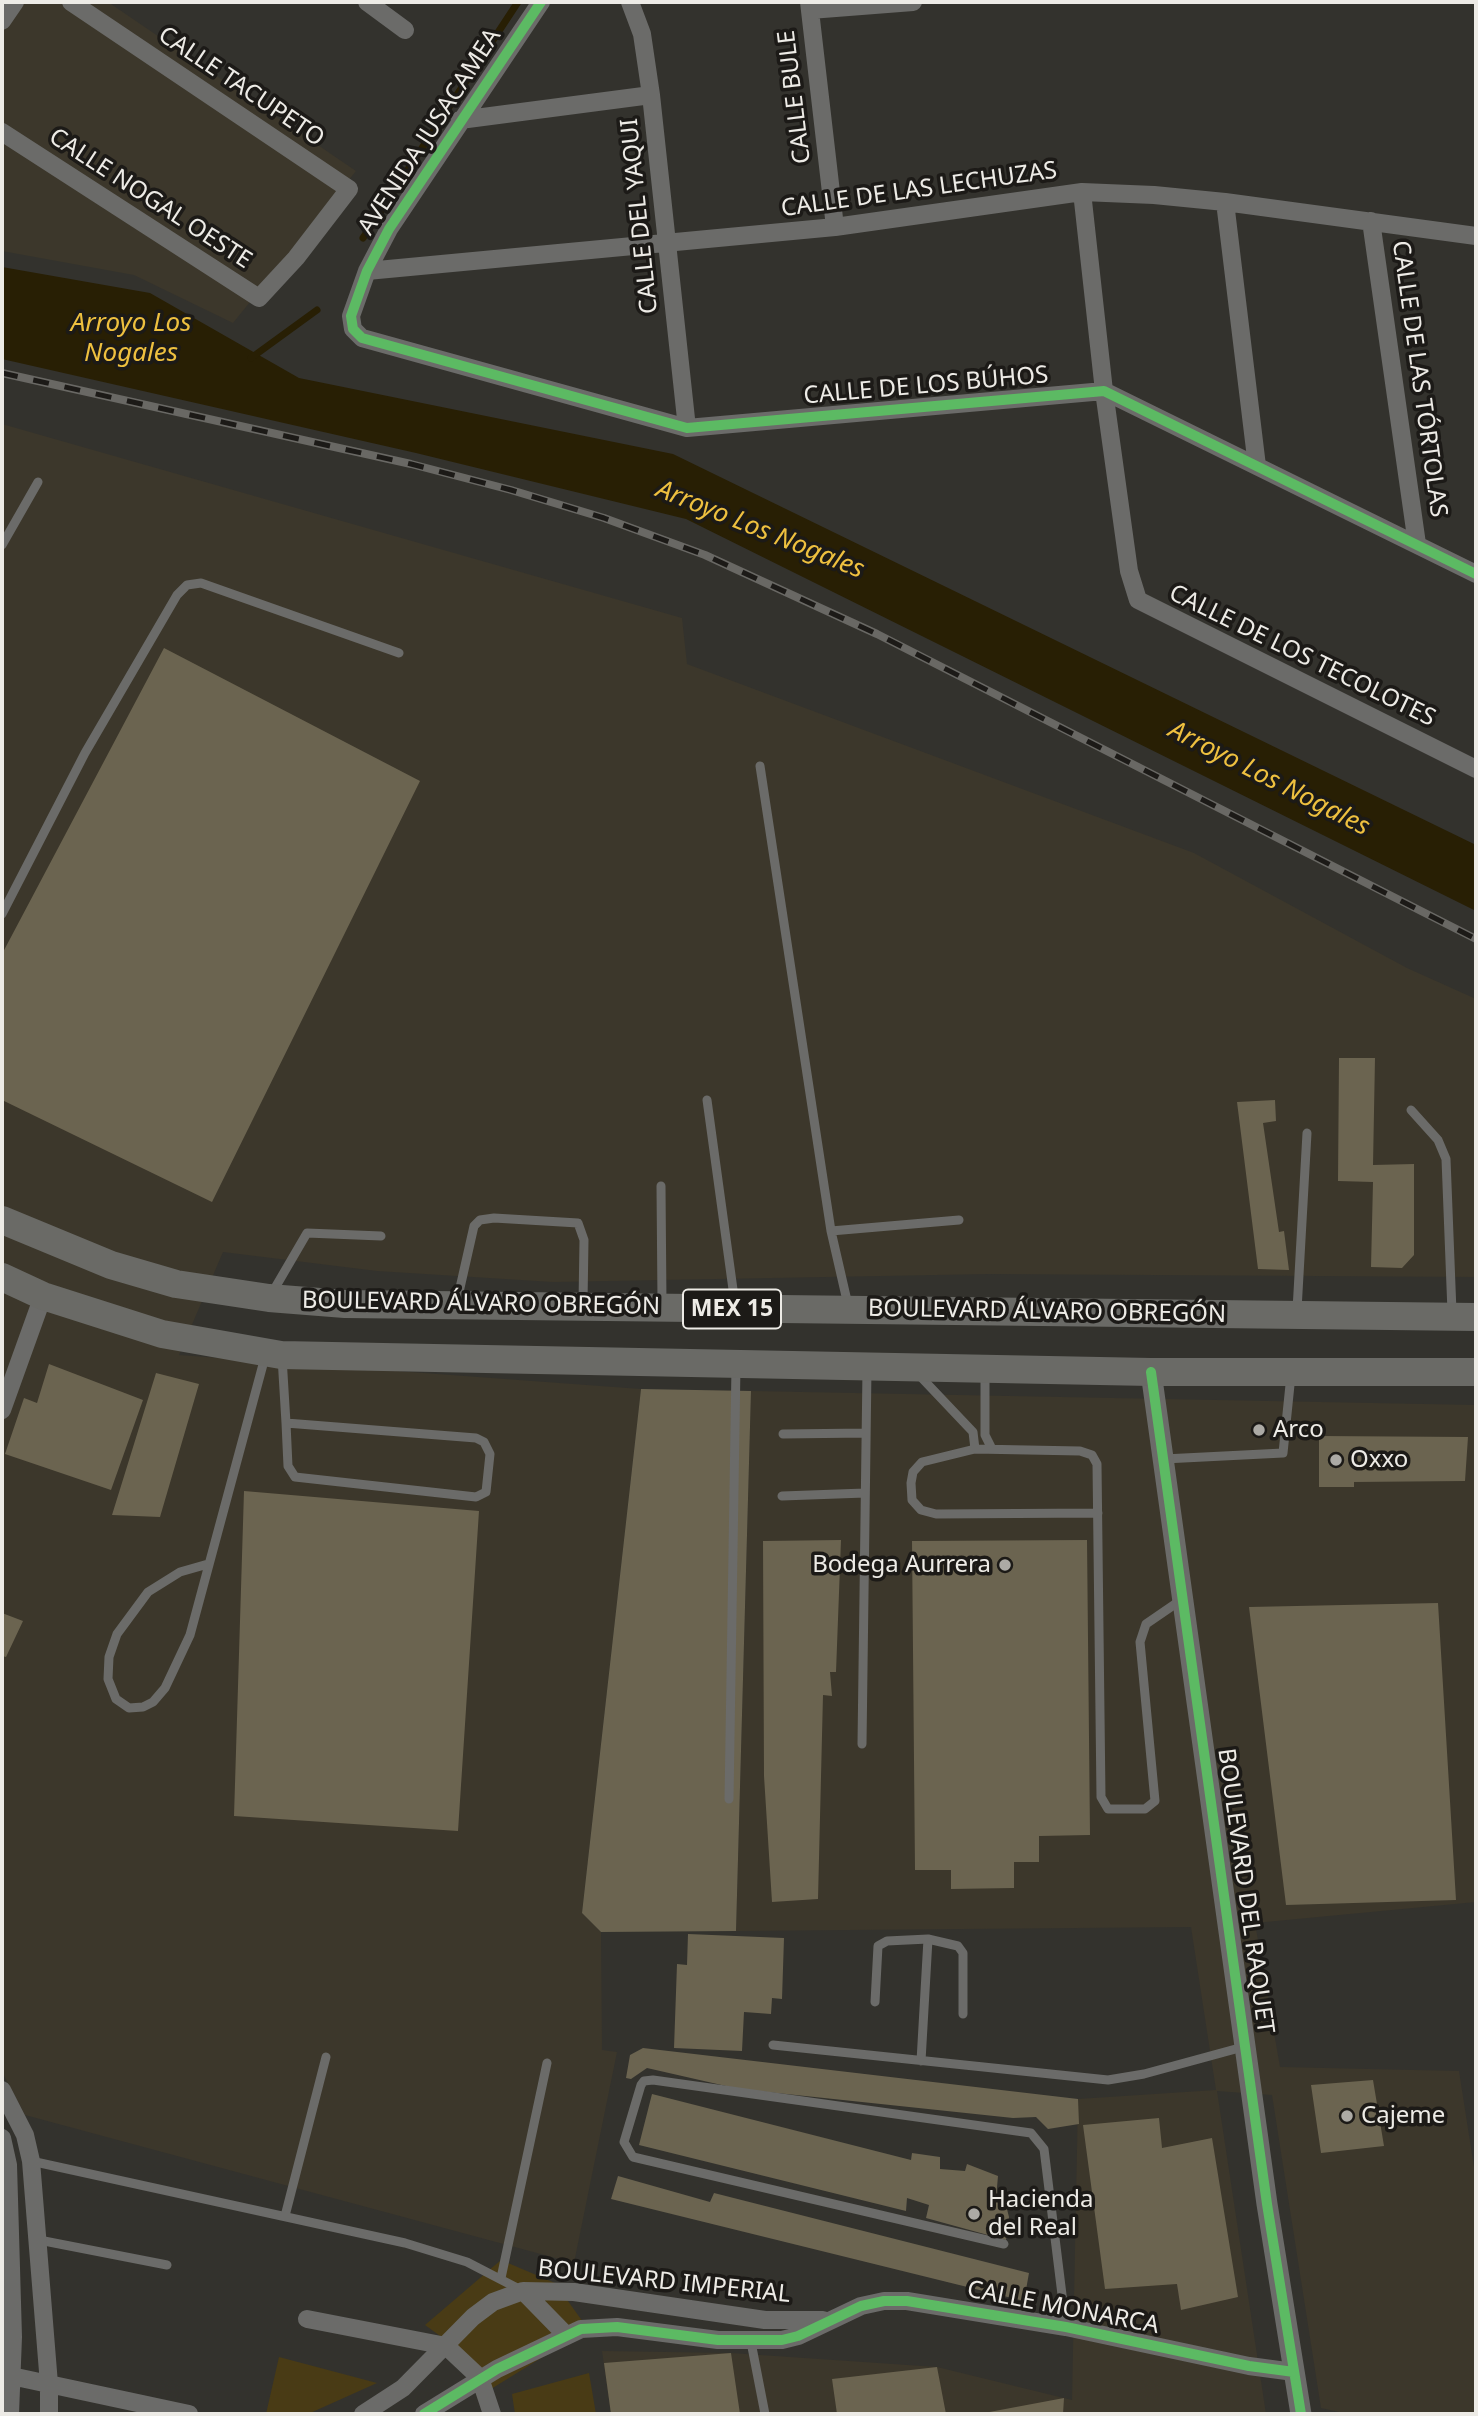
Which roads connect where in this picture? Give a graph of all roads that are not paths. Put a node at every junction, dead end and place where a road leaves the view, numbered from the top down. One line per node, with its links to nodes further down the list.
1 (15, 2): 8 (street)
2 (71, 2): 13 (street, CALLE TACUPETO)
3 (367, 2): 9 (street)
4 (541, 2): 11 (street, AVENIDA JUSACAMEA)
5 (629, 2): 10 (street, CALLE DEL YAQUI)
6 (913, 2): 7 (street)
7 (810, 6): 17 (street, CALLE BULE)
8 (2, 21)
9 (405, 30)
10 (651, 95): 11 (street); 19 (street, CALLE DEL YAQUI)
11 (460, 120): 20 (street, AVENIDA JUSACAMEA)
12 (2, 132): 13 (street, CALLE NOGAL OESTE)
13 (349, 189)
14 (1082, 192): 15 (street, CALLE DE LAS LECHUZAS); 17 (street, CALLE DE LAS LECHUZAS); 22 (street, CALLE DE LOS TECOLOTES)
15 (1225, 202): 16 (street, CALLE DE LAS LECHUZAS); 24 (street)
16 (1371, 221): 18 (street, CALLE DE LAS LECHUZAS); 26 (street, CALLE DE LAS TÓRTOLAS)
17 (835, 228): 19 (street, CALLE DE LAS LECHUZAS)
18 (1476, 236)
19 (667, 245): 20 (street, CALLE DE LAS LECHUZAS); 23 (street, CALLE DEL YAQUI)
20 (368, 271): 21 (street, AVENIDA JUSACAMEA)
21 (353, 329): 23 (street, CALLE DE LOS BÚHOS)
22 (1104, 391): 23 (street, CALLE DE LOS BÚHOS); 24 (street); 31 (street, CALLE DE LOS TECOLOTES)
23 (687, 428)
24 (1257, 466): 26 (street)
25 (38, 482): 27 (lane)
26 (1417, 544): 28 (street)
27 (2, 545)
28 (1476, 574)
29 (399, 653): 32 (lane)
30 (760, 766): 39 (lane)
31 (1476, 769)
32 (2, 914)
33 (707, 1100): 47 (lane)
34 (1411, 1110): 50 (lane)
35 (1307, 1133): 49 (lane)
36 (661, 1186): 46 (lane)
37 (2, 1220): 43 (highway, BOULEVARD ÁLVARO OBREGÓN / MEX 15)
38 (959, 1220): 39 (lane)
39 (831, 1231): 48 (lane)
40 (381, 1236): 43 (lane)
41 (2, 1278): 42 (highway, MEX 15)
42 (43, 1296): 51 (highway, MEX 15); 59 (street)
43 (269, 1298): 44 (highway, BOULEVARD ÁLVARO OBREGÓN / MEX 15)
44 (456, 1306): 45 (highway, BOULEVARD ÁLVARO OBREGÓN / MEX 15); 45 (lane)
45 (583, 1307): 46 (highway, BOULEVARD ÁLVARO OBREGÓN / MEX 15)
46 (662, 1308): 47 (highway, BOULEVARD ÁLVARO OBREGÓN / MEX 15)
47 (736, 1309): 48 (highway, BOULEVARD ÁLVARO OBREGÓN / MEX 15)
48 (849, 1310): 49 (highway, BOULEVARD ÁLVARO OBREGÓN / MEX 15)
49 (1297, 1315): 50 (highway, BOULEVARD ÁLVARO OBREGÓN / MEX 15)
50 (1464, 1317)
51 (274, 1354): 52 (highway, MEX 15); 60 (lane); 69 (lane)
52 (736, 1365): 53 (highway, MEX 15); 72 (lane)
53 (867, 1367): 54 (highway, MEX 15); 61 (lane)
54 (912, 1367): 55 (highway, MEX 15); 63 (lane)
55 (986, 1369): 56 (highway, MEX 15); 64 (lane)
56 (1151, 1372): 57 (highway, MEX 15); 65 (street, BOULEVARD DEL RAQUET)
57 (1291, 1372): 58 (highway, MEX 15); 65 (lane)
58 (1476, 1373)
59 (2, 1410)
60 (286, 1423): 60 (lane)
61 (866, 1433): 62 (lane); 66 (lane)
62 (783, 1434)
63 (975, 1449): 64 (lane); 68 (lane)
64 (992, 1449): 68 (lane)
65 (1164, 1459): 70 (street, BOULEVARD DEL RAQUET)
66 (865, 1493): 67 (lane); 71 (lane)
67 (782, 1496)
68 (1097, 1513): 70 (lane)
69 (208, 1564): 69 (lane)
70 (1183, 1599): 77 (street, BOULEVARD DEL RAQUET)
71 (862, 1744)
72 (729, 1799)
73 (928, 1939): 74 (lane); 75 (lane); 79 (lane)
74 (875, 2003)
75 (963, 2014)
76 (773, 2045): 79 (lane)
77 (1245, 2046): 79 (lane); 96 (street, BOULEVARD DEL RAQUET)
78 (326, 2057): 84 (lane)
79 (921, 2061)
80 (547, 2063): 88 (lane)
81 (2, 2090): 83 (street)
82 (2, 2137): 97 (street)
83 (31, 2161): 84 (lane); 85 (street)
84 (285, 2216): 88 (lane)
85 (39, 2240): 87 (lane); 99 (street)
86 (1004, 2244): 92 (lane)
87 (167, 2265)
88 (501, 2278): 89 (lane)
89 (523, 2291): 91 (street, BOULEVARD IMPERIAL); 93 (street); 95 (street, BOULEVARD IMPERIAL)
90 (307, 2319): 95 (street)
91 (827, 2320): 92 (street, CALLE MONARCA); 94 (street, BOULEVARD IMPERIAL)
92 (1066, 2327): 96 (street, CALLE MONARCA)
93 (566, 2335): 94 (street, BOULEVARD IMPERIAL); 98 (street, BOULEVARD IMPERIAL)
94 (751, 2342): 107 (lane)
95 (446, 2346): 98 (street); 104 (street, BOULEVARD IMPERIAL)
96 (1294, 2372): 108 (street, BOULEVARD DEL RAQUET)
97 (7, 2375): 99 (street); 100 (street)
98 (480, 2378): 105 (street, BOULEVARD IMPERIAL); 106 (street)
99 (50, 2384): 101 (street); 102 (street)
100 (12, 2412)
101 (169, 2412): 103 (street)
102 (49, 2414)
103 (189, 2414)
104 (363, 2414)
105 (424, 2414)
106 (492, 2414)
107 (765, 2414)
108 (1301, 2414)

